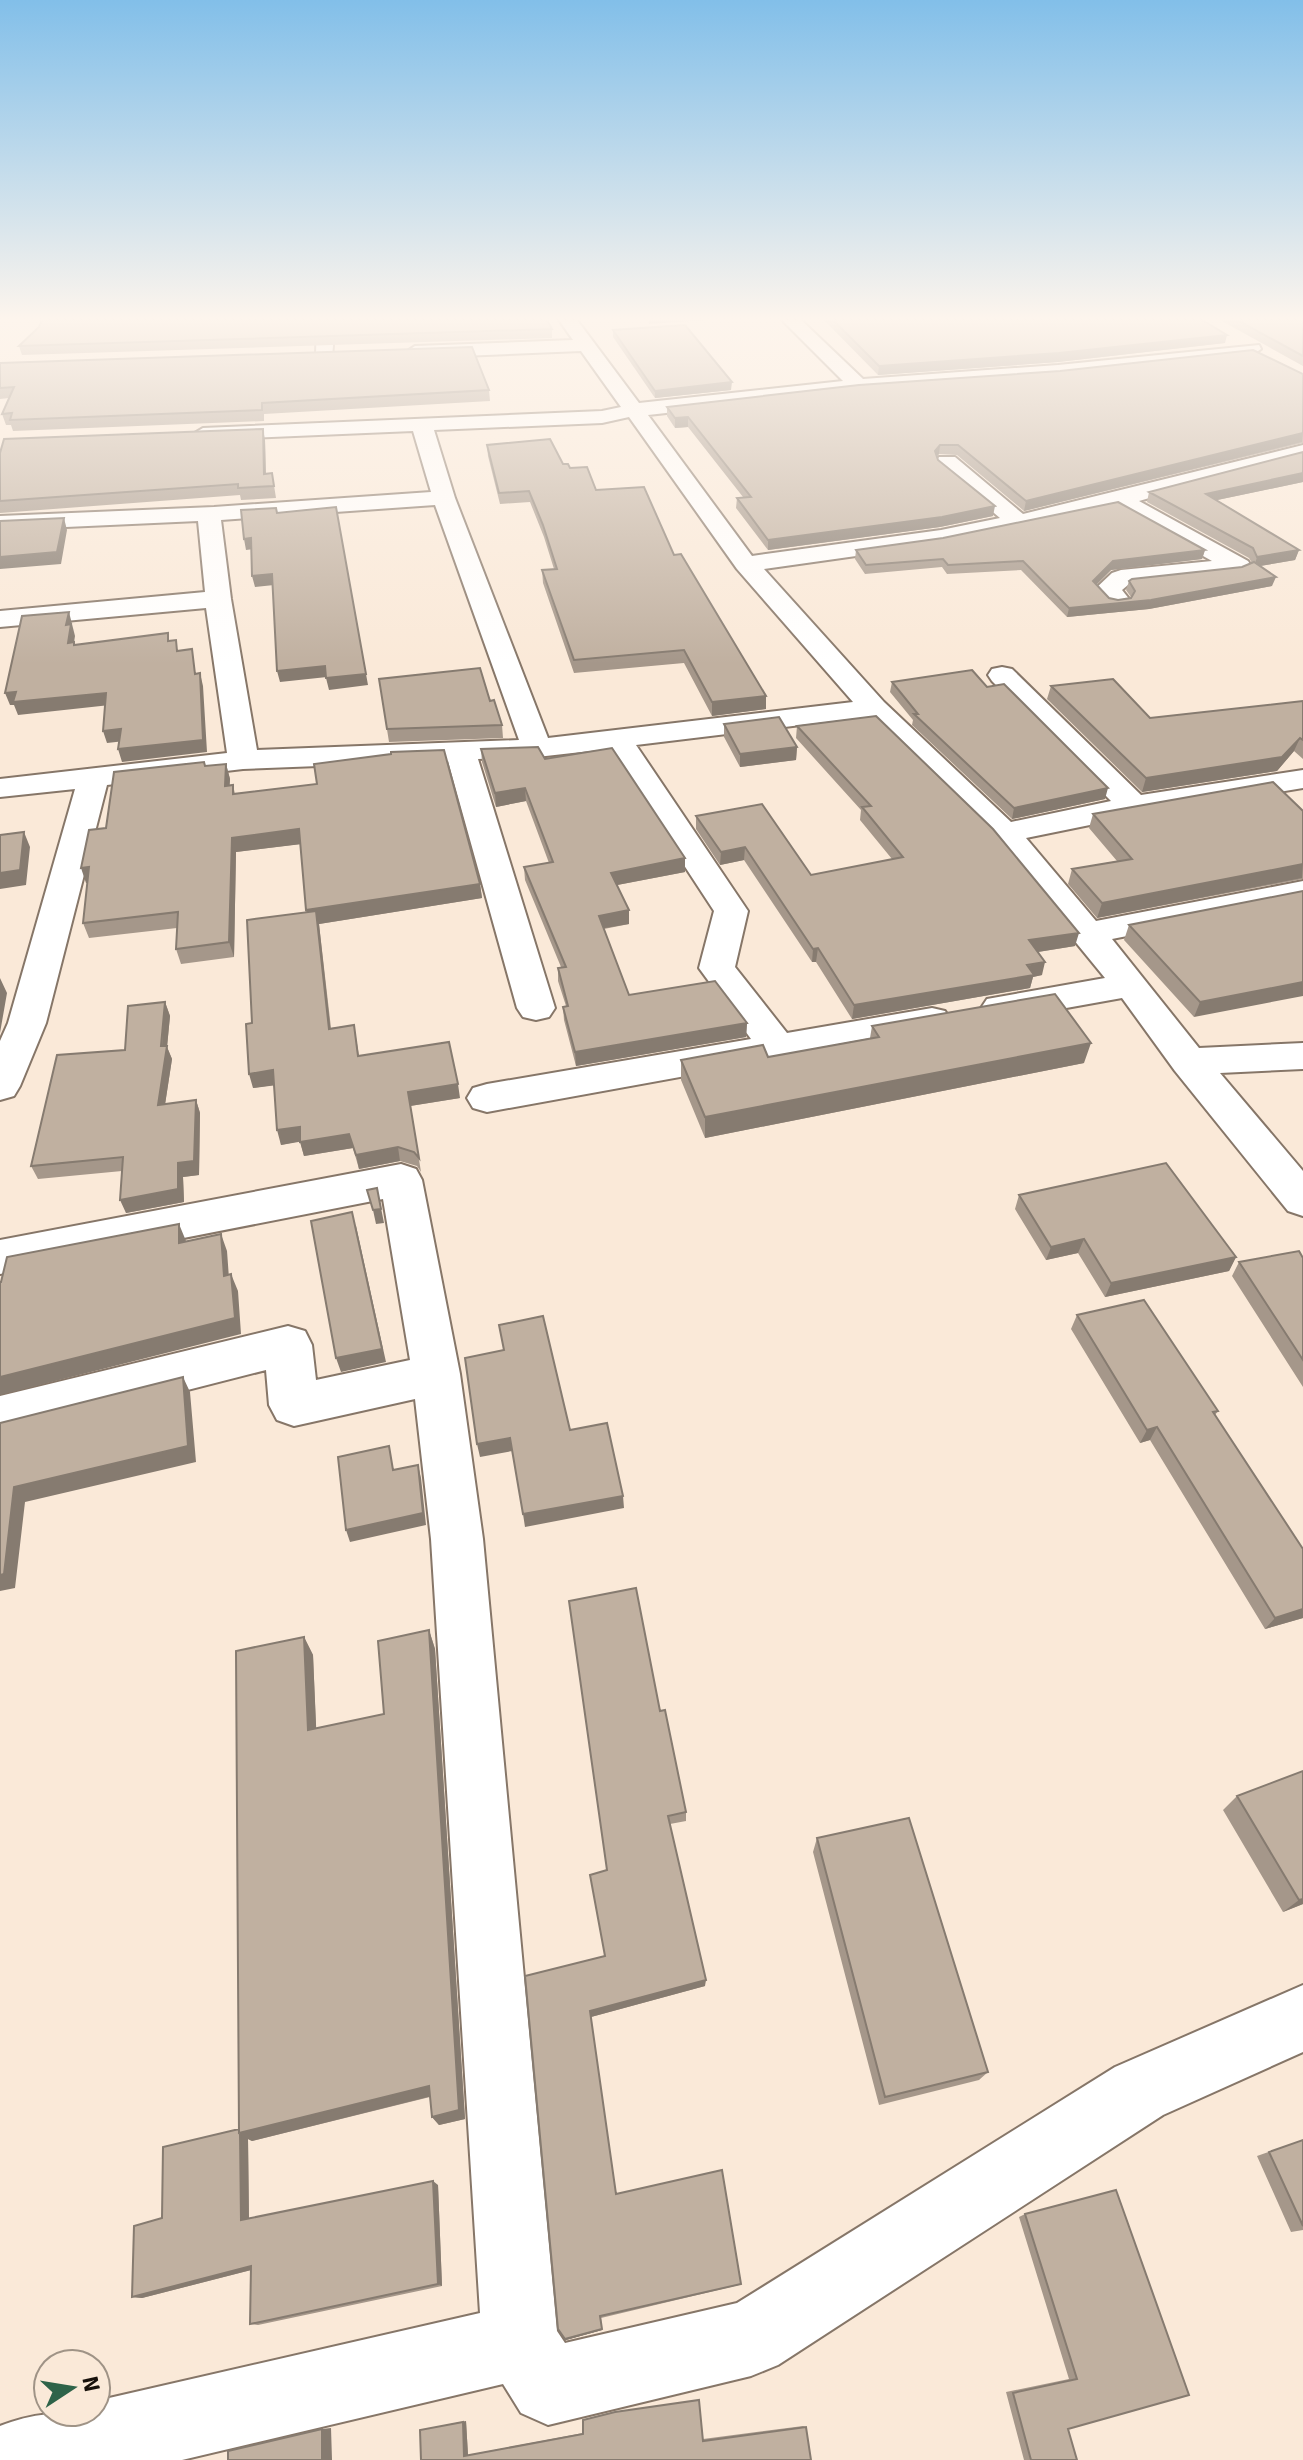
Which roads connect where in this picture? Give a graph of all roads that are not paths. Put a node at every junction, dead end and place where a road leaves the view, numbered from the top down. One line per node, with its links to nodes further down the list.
1 (425, 435): 5 (street)
2 (653, 435): 10 (street)
3 (1303, 451): 6 (street)
4 (947, 462): 8 (street)
5 (444, 498): 7 (street); 17 (street)
6 (1119, 499): 8 (street); 12 (street)
7 (209, 513): 9 (street); 11 (street)
8 (1018, 522): 10 (street)
9 (0, 523)
10 (746, 564): 15 (street)
11 (218, 599): 13 (street); 19 (street)
12 (1117, 600)
13 (0, 619)
14 (1002, 675): 23 (street)
15 (874, 708): 16 (street); 24 (street)
16 (616, 738): 17 (street); 29 (street)
17 (537, 748): 18 (street)
18 (460, 751): 19 (street); 28 (street)
19 (243, 760): 20 (street)
20 (93, 779): 22 (street); 32 (street)
21 (1303, 779): 23 (street)
22 (0, 788)
23 (1134, 806): 24 (street)
24 (1004, 833): 26 (street)
25 (1303, 891): 26 (street)
26 (1088, 933): 27 (street)
27 (1131, 985): 29 (street); 31 (street)
28 (536, 1008)
29 (777, 1047): 33 (street)
30 (1303, 1056): 31 (street)
31 (1189, 1062): 34 (street)
32 (0, 1086)
33 (487, 1098)
34 (1303, 1200)
35 (0, 1257): 36 (street)
36 (436, 1374): 37 (street); 39 (street)
37 (0, 1417)
38 (1303, 2018): 39 (street)
39 (520, 2342): 40 (street)
40 (14, 2460)

